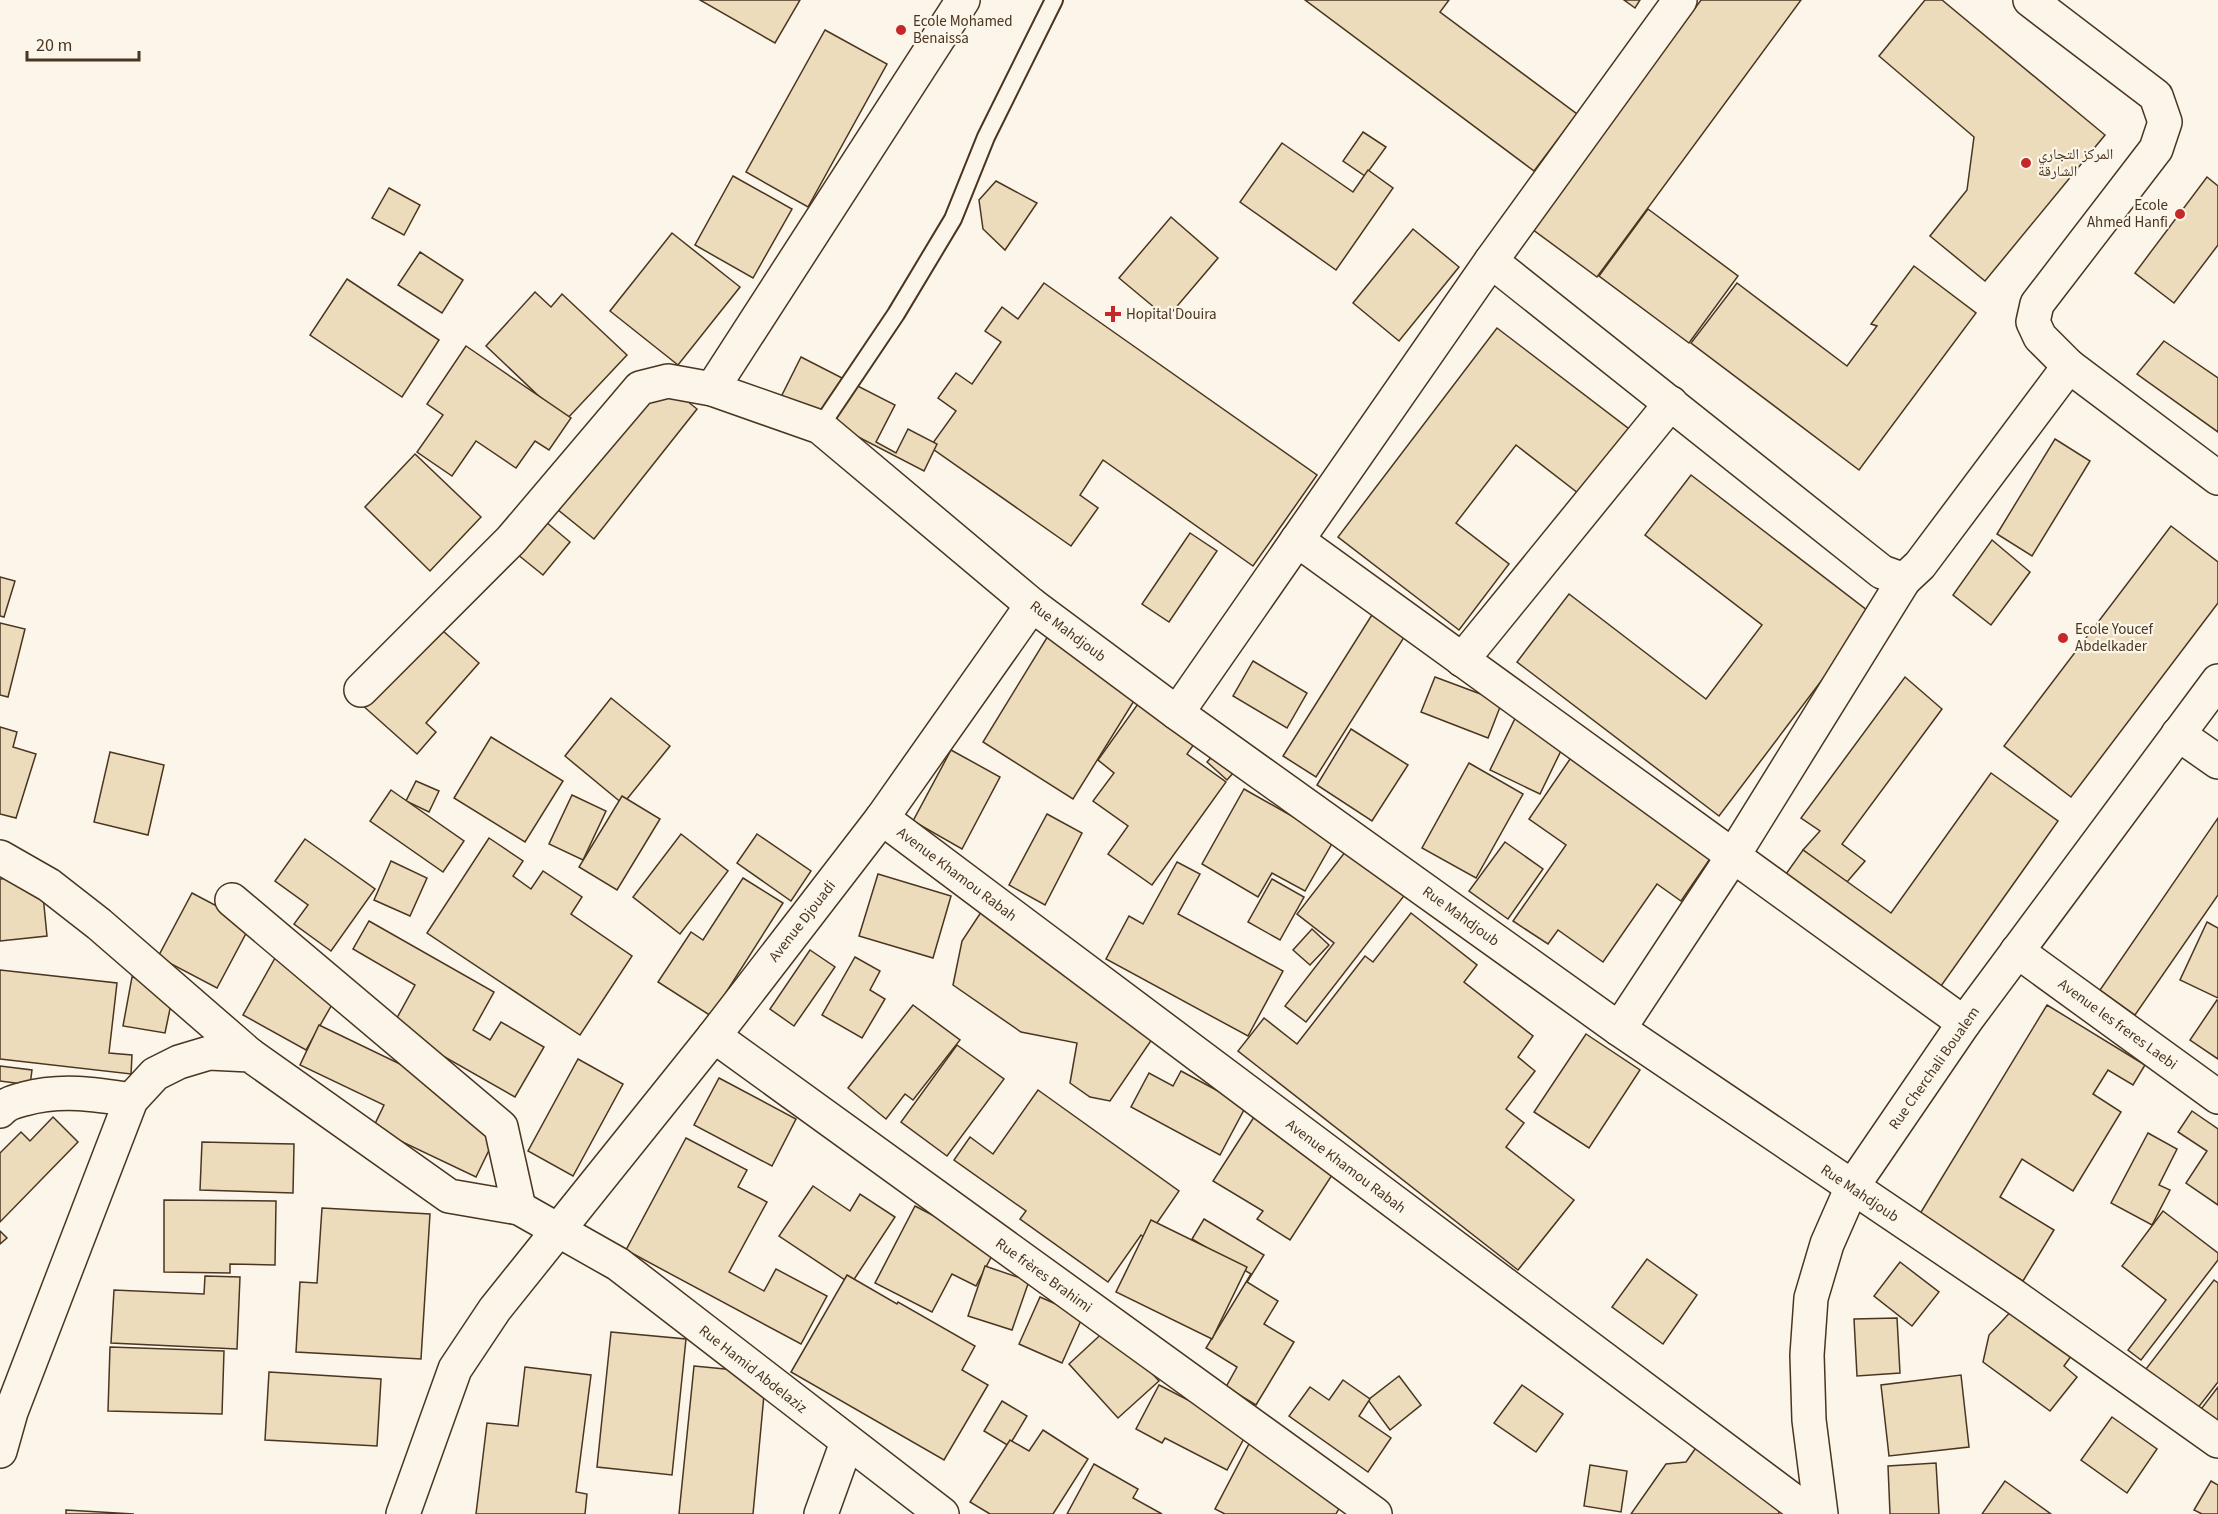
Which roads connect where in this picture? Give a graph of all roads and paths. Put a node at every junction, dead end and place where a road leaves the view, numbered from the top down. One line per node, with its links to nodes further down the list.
1 (963, 0): 7 (street)
2 (1054, 0): 9 (lane)
3 (1680, 0): 5 (street)
4 (2030, 0): 6 (street)
5 (1491, 261): 8 (street); 11 (street)
6 (2069, 366): 10 (street); 12 (street)
7 (712, 389): 9 (street, Rue Mahdjoub); 16 (street, Rue Mahdjoub)
8 (1671, 403): 12 (street); 14 (street)
9 (820, 427): 13 (street, Rue Mahdjoub)
10 (2218, 478)
11 (1297, 540): 14 (street); 17 (street)
12 (1904, 580): 21 (street)
13 (1032, 605): 17 (street, Rue Mahdjoub); 20 (street, Avenue Djouadi)
14 (1462, 660): 21 (street)
15 (2218, 681): 18 (street, Rue Cherchali Boualem)
16 (361, 690)
17 (1177, 713): 26 (street, Rue Mahdjoub)
18 (2178, 734): 19 (street); 24 (street, Rue Cherchali Boualem)
19 (2218, 762)
20 (882, 818): 27 (street, Avenue Djouadi); 42 (street, Avenue Khamou Rabah)
21 (1733, 856): 25 (street); 26 (street)
22 (0, 857): 28 (street, Rue Hamid Abdelaziz)
23 (232, 900): 33 (street)
24 (2017, 951): 25 (street, Rue Cherchali Boualem); 29 (street, Avenue les freres Laebi)
25 (1964, 1023): 32 (street, Rue Cherchali Boualem)
26 (1619, 1029): 32 (street, Rue Mahdjoub)
27 (714, 1036): 34 (street, Avenue Djouadi); 41 (street, Rue frères Brahimi)
28 (250, 1055): 30 (street); 33 (street, Rue Hamid Abdelaziz)
29 (2218, 1097)
30 (131, 1100): 31 (street); 37 (street)
31 (0, 1111)
32 (1852, 1187): 35 (street, Rue Mahdjoub); 43 (street, Rue Cherchali Boualem)
33 (519, 1208): 34 (street, Rue Hamid Abdelaziz)
34 (560, 1230): 36 (street, Rue Hamid Abdelaziz); 38 (street, Avenue Djouadi)
35 (2218, 1441)
36 (847, 1442): 39 (street); 40 (street, Rue Hamid Abdelaziz)
37 (0, 1451)
38 (403, 1514)
39 (821, 1514)
40 (942, 1514)
41 (1375, 1514)
42 (1811, 1514)
43 (1821, 1514)

